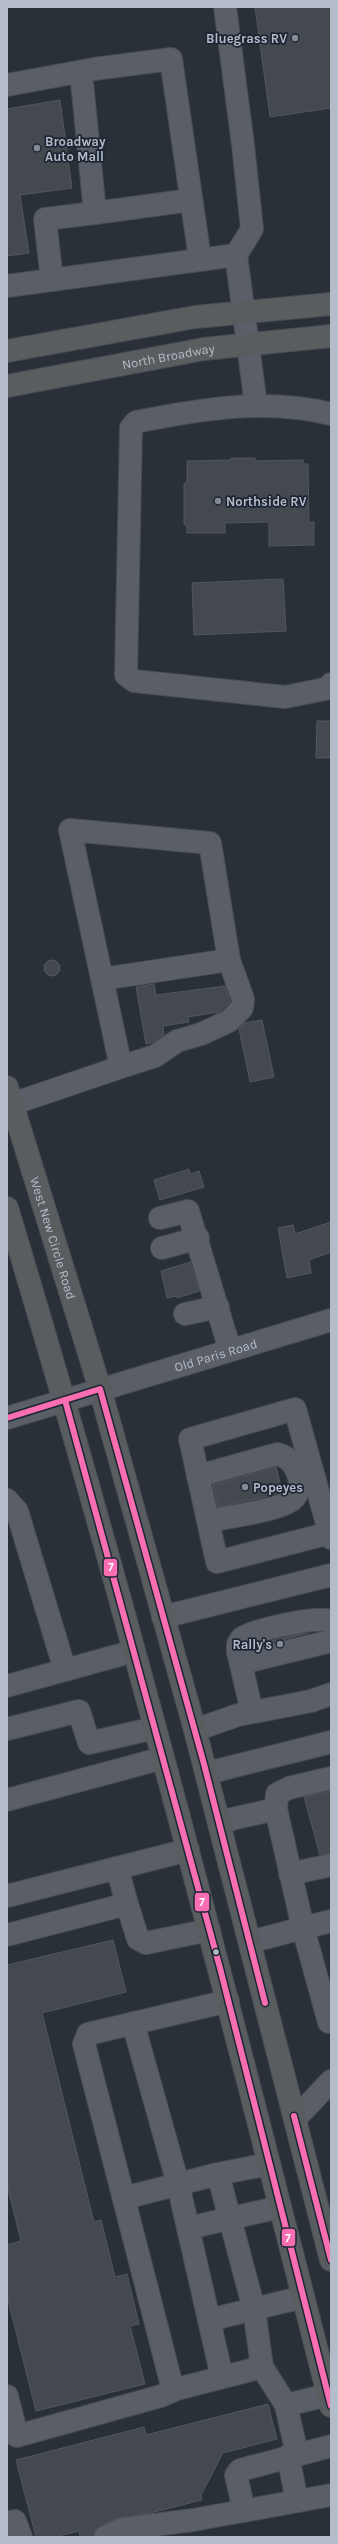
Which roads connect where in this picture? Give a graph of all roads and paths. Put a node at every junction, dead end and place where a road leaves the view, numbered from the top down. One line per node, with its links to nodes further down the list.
1 (224, 7): 6 (street)
2 (81, 72): 3 (street); 4 (street); 5 (street)
3 (7, 85)
4 (191, 200): 5 (street); 7 (street)
5 (95, 213): 8 (street)
6 (236, 255): 7 (street); 11 (street)
7 (200, 260): 8 (street)
8 (52, 280): 9 (street)
9 (7, 286)
10 (331, 304): 11 (highway)
11 (243, 312): 13 (street); 14 (highway)
12 (331, 336): 13 (highway, North Broadway)
13 (249, 344): 15 (highway, North Broadway); 16 (street)
14 (7, 350)
15 (7, 386)
16 (256, 405): 17 (street); 18 (street)
17 (331, 414)
18 (331, 684)
19 (229, 960): 20 (street); 20 (street); 21 (street)
20 (102, 979): 21 (street)
21 (121, 1067): 22 (street)
22 (10, 1095): 31 (highway, West New Circle Road)
23 (7, 1208): 32 (highway)
24 (160, 1218): 25 (street)
25 (198, 1238): 26 (street); 27 (street)
26 (162, 1248)
27 (218, 1307): 28 (street); 30 (street)
28 (185, 1314)
29 (331, 1320): 30 (street, Old Paris Road)
30 (230, 1350): 31 (street, Old Paris Road)
31 (100, 1389): 32 (street, Old Paris Road); 39 (highway, West New Circle Road)
32 (65, 1400): 33 (street, Old Paris Road); 42 (highway)
33 (7, 1418)
34 (198, 1476): 36 (street); 36 (street); 37 (street)
35 (7, 1500): 44 (street)
36 (208, 1521): 37 (street)
37 (330, 1536)
38 (331, 1575): 39 (street)
39 (163, 1617): 50 (highway, West New Circle Road)
40 (331, 1621): 43 (street)
41 (331, 1641): 43 (street)
42 (134, 1651): 44 (street); 48 (highway)
43 (241, 1663): 47 (street)
44 (64, 1670): 45 (street)
45 (7, 1686)
46 (331, 1694): 47 (street)
47 (252, 1712): 50 (street)
48 (155, 1728): 52 (street); 53 (highway)
49 (7, 1729): 52 (street)
50 (195, 1730): 54 (highway, West New Circle Road)
51 (331, 1742): 54 (street)
52 (89, 1743): 55 (street)
53 (163, 1758): 55 (street); 60 (highway)
54 (207, 1773): 59 (highway, West New Circle Road)
55 (97, 1776): 57 (street)
56 (331, 1778): 58 (street)
57 (7, 1800)
58 (276, 1802): 59 (street); 63 (street)
59 (219, 1822): 70 (highway, West New Circle Road)
60 (188, 1850): 62 (street); 68 (highway)
61 (331, 1865): 63 (street)
62 (118, 1868): 64 (street); 65 (street)
63 (290, 1874): 67 (street)
64 (7, 1896)
65 (127, 1904): 68 (street); 69 (street)
66 (331, 1921): 67 (street)
67 (303, 1928): 70 (street); 72 (street)
68 (209, 1930): 71 (highway)
69 (7, 1934)
70 (250, 1942): 75 (highway, West New Circle Road)
71 (228, 2001): 73 (street); 76 (highway)
72 (329, 2022)
73 (133, 2023): 78 (street); 79 (street)
74 (331, 2081): 75 (street)
75 (295, 2119): 83 (highway, West New Circle Road)
76 (270, 2164): 77 (street); 80 (highway)
77 (218, 2174): 78 (street); 81 (street)
78 (178, 2184): 79 (street); 82 (street)
79 (124, 2198): 89 (street)
80 (280, 2207): 81 (street); 84 (highway)
81 (231, 2218): 82 (street); 85 (street)
82 (188, 2228): 86 (street)
83 (331, 2260)
84 (303, 2297): 85 (street); 91 (highway)
85 (254, 2309): 86 (street); 87 (street)
86 (209, 2320): 88 (street)
87 (262, 2367): 88 (street); 92 (street)
88 (222, 2377): 89 (street)
89 (177, 2389): 90 (street)
90 (7, 2396)
91 (330, 2400): 92 (street)
92 (286, 2405): 94 (street)
93 (331, 2446): 94 (street)
94 (292, 2455): 96 (street); 97 (street)
95 (331, 2495): 96 (street)
96 (297, 2501): 97 (street)
97 (244, 2510): 98 (street)
98 (165, 2530): 99 (street)
99 (105, 2537)

